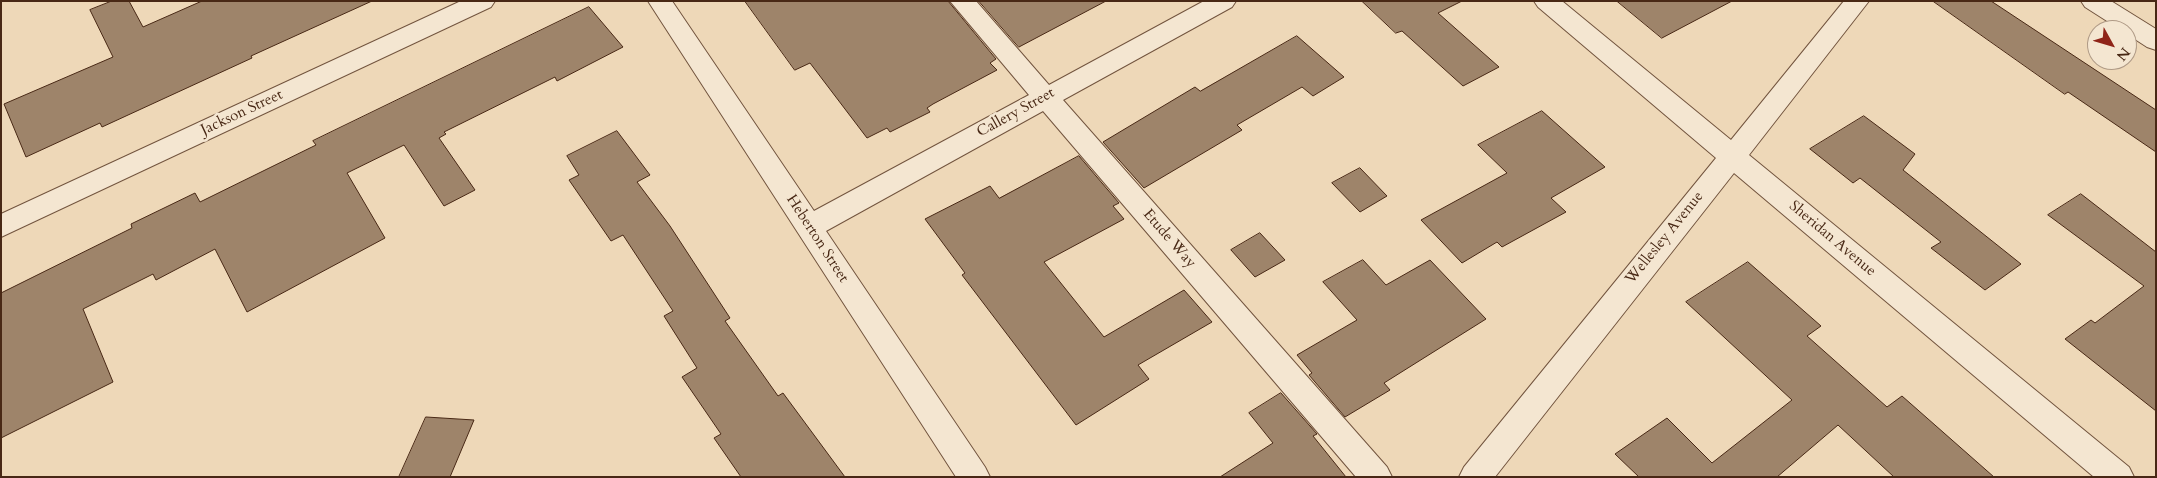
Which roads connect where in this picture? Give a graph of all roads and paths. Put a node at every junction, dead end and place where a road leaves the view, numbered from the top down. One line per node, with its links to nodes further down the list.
1 (483, 1): 11 (street, Jackson Street)
2 (660, 1): 12 (street, Heberton Street)
3 (962, 1): 9 (street, Etude Way)
4 (1224, 1): 9 (street, Callery Street)
5 (1546, 1): 10 (street, Sheridan Avenue)
6 (1857, 1): 10 (street, Wellesley Avenue)
7 (2093, 1): 8 (street)
8 (2156, 41)
9 (1046, 97): 12 (street, Callery Street); 14 (street, Etude Way)
10 (1731, 156): 15 (street, Wellesley Avenue); 16 (street, Sheridan Avenue)
11 (1, 226)
12 (809, 227): 13 (street, Heberton Street)
13 (974, 477)
14 (1376, 477)
15 (1475, 477)
16 (2118, 477)

